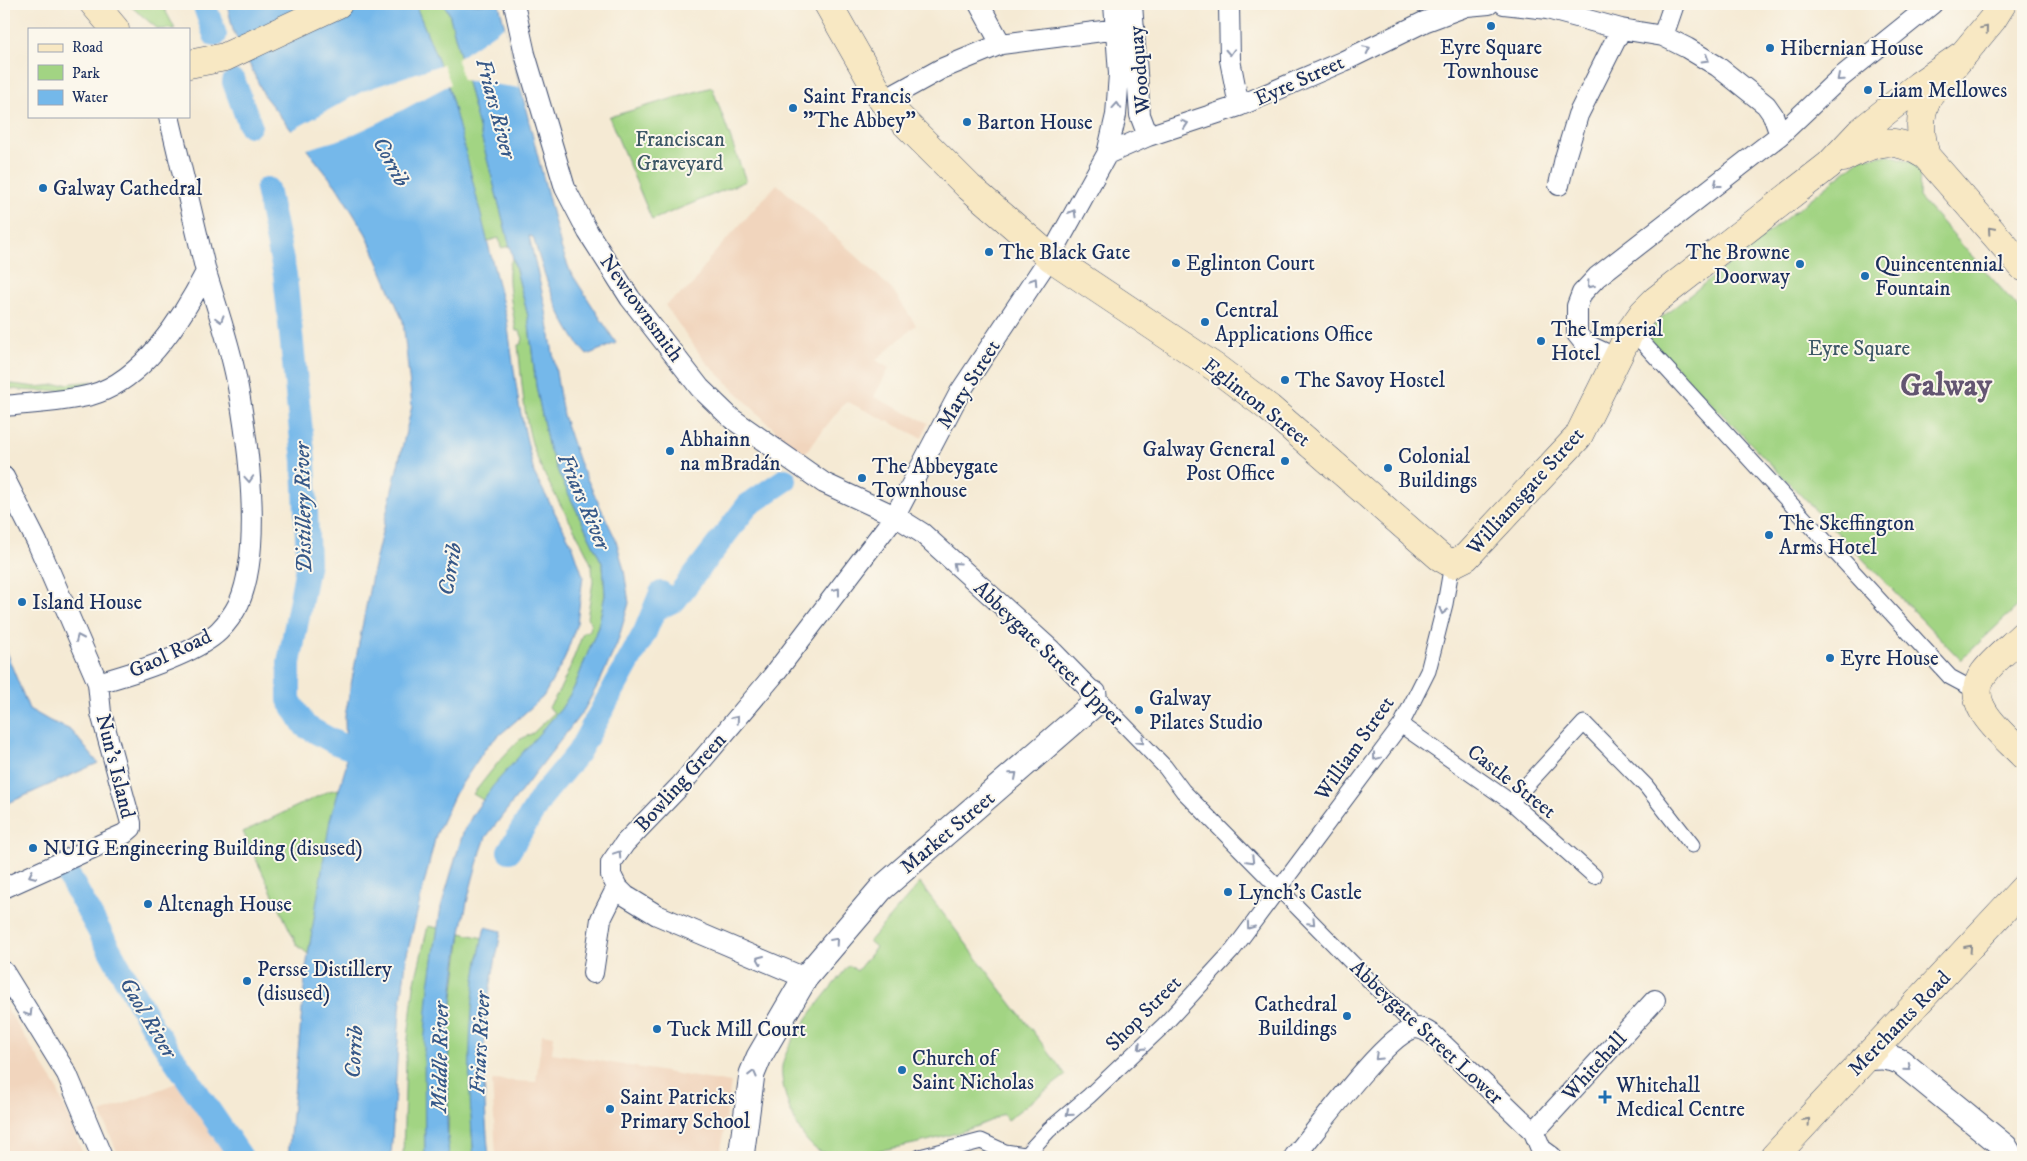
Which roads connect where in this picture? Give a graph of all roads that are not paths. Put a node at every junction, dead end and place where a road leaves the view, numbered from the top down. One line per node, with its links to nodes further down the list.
1 (94, 4): 14 (main road)
2 (338, 4): 20 (main road)
3 (514, 4): 37 (street, Newtownsmith)
4 (828, 4): 21 (main road, Eglinton Street)
5 (980, 4): 18 (street)
6 (1114, 4): 15 (street, Woodquay)
7 (1132, 4): 15 (street, Woodquay)
8 (1229, 4): 22 (street, one-way to 22)
9 (1489, 4): 22 (street, Eyre Street, one-way to 9)
10 (1504, 4): 16 (street)
11 (1674, 4): 17 (street)
12 (1932, 4): 24 (street, one-way to 24)
13 (2002, 4): 19 (main road, one-way to 13)
14 (114, 28)
15 (1126, 29): 18 (street); 25 (street, Woodquay); 26 (street, Woodquay, one-way to 15)
16 (1621, 29): 17 (street); 29 (street)
17 (1663, 36): 24 (street, one-way to 24)
18 (1001, 44): 21 (street)
19 (1965, 53): 27 (main road); 28 (main road)
20 (190, 64)
21 (883, 101): 30 (main road, Eglinton Street)
22 (1239, 106): 25 (street, Eyre Street, one-way to 22)
23 (169, 118): 32 (street, Gaol Road)
24 (1780, 135): 34 (street, one-way to 34)
25 (1148, 136): 26 (street, Eyre Street)
26 (1107, 154): 30 (street, Woodquay, one-way to 26)
27 (1926, 156): 28 (main road); 31 (main road, one-way to 27)
28 (1829, 165): 33 (main road)
29 (1559, 185)
30 (1050, 256): 37 (street, Mary Street, one-way to 30); 38 (main road, Eglinton Street)
31 (2023, 267)
32 (206, 272): 35 (street); 40 (street, Gaol Road, one-way to 40)
33 (1631, 330): 34 (main road, Williamsgate Street); 41 (street)
34 (1617, 359): 38 (main road, Williamsgate Street)
35 (4, 406)
36 (4, 477): 40 (street, one-way to 36)
37 (894, 516): 42 (street, Abbeygate Street Upper, one-way to 37); 50 (street, Bowling Green, one-way to 37)
38 (1452, 564): 43 (street, William Street, one-way to 43)
39 (2023, 636): 41 (main road)
40 (98, 683): 49 (street, Nun's Island, one-way to 49)
41 (1978, 692): 44 (main road)
42 (1094, 694): 48 (street, Abbeygate Street Upper, one-way to 48); 54 (street, Market Street, one-way to 42)
43 (1401, 725): 45 (street, Castle Street); 48 (street, William Street, one-way to 48)
44 (2023, 755)
45 (1511, 802): 46 (street); 47 (street, Castle Street)
46 (1692, 845)
47 (1594, 876)
48 (1278, 887): 56 (street, Abbeygate Street Lower, one-way to 56); 59 (street, Shop Street, one-way to 59)
49 (4, 888)
50 (617, 888): 53 (street); 54 (street, one-way to 50)
51 (2023, 889): 57 (main road, Merchants Road, one-way to 51)
52 (4, 972): 60 (street, one-way to 60)
53 (593, 973)
54 (805, 978): 61 (street, Market Street, one-way to 54)
55 (1655, 1000): 58 (street, Whitehall)
56 (1416, 1028): 58 (street, Abbeygate Street Lower); 63 (street, one-way to 63)
57 (1863, 1060): 64 (main road, Merchants Road, one-way to 57); 65 (street, one-way to 65)
58 (1540, 1149)
59 (1024, 1156): 62 (street)
60 (102, 1157)
61 (742, 1157)
62 (920, 1157)
63 (1294, 1157)
64 (1774, 1157)
65 (2011, 1157)

